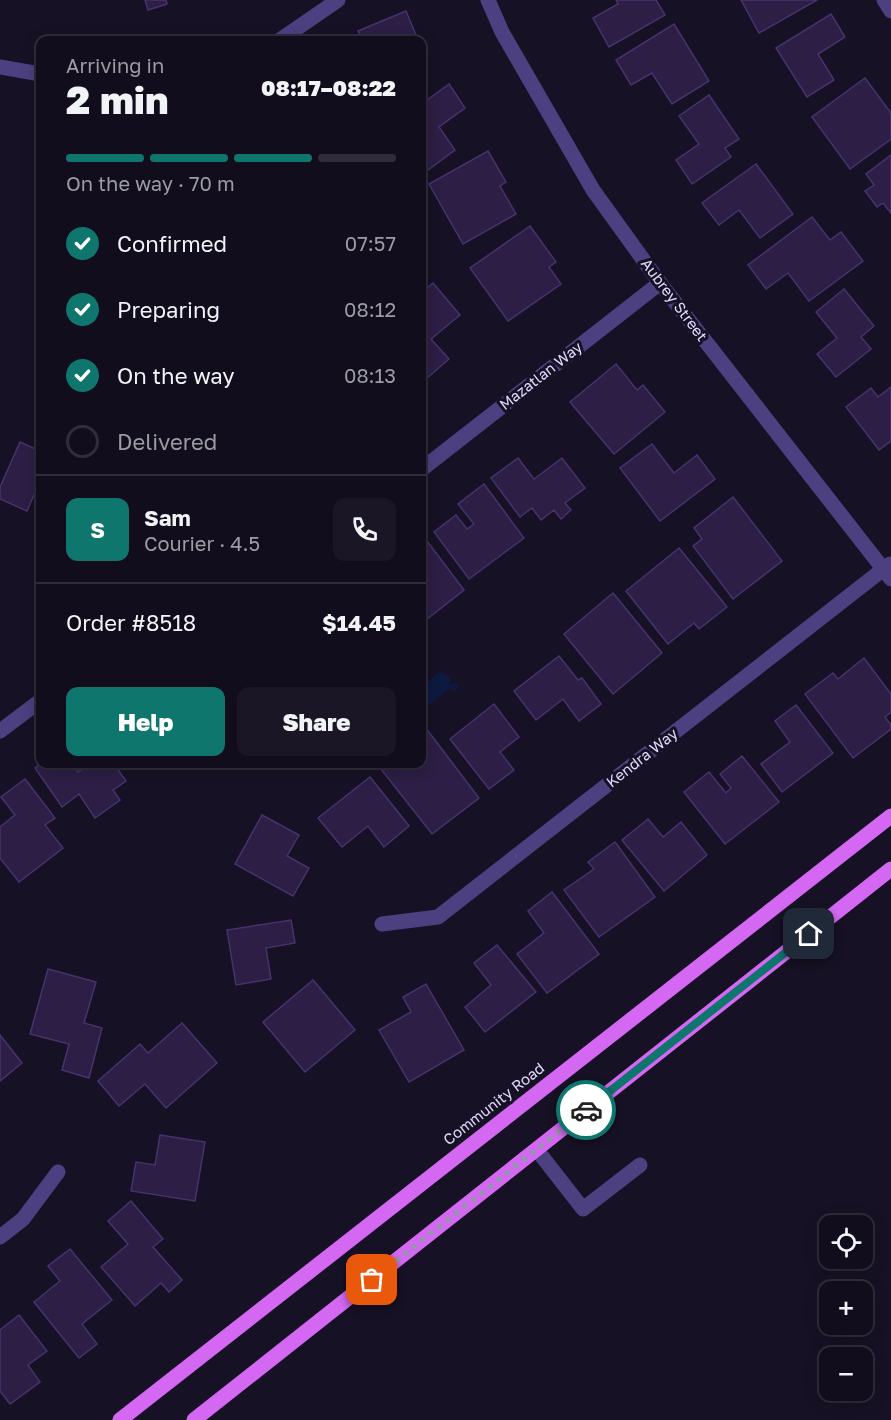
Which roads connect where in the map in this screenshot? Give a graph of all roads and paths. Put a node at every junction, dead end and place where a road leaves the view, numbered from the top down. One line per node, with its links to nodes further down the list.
1 (338, 0): 5 (street)
2 (488, 0): 8 (street, Aubrey Street)
3 (884, 0): 4 (street)
4 (891, 11)
5 (286, 36)
6 (0, 67): 7 (street)
7 (36, 73)
8 (660, 283): 9 (street, Mazatlan Way); 10 (street, Aubrey Street)
9 (426, 466)
10 (888, 570): 15 (street, Kendra Way)
11 (36, 704): 12 (street)
12 (0, 731)
13 (891, 816): 20 (main road, Community Road)
14 (891, 869): 16 (main road)
15 (382, 924)
16 (537, 1150): 17 (street); 21 (main road)
17 (640, 1165)
18 (58, 1172): 19 (street)
19 (0, 1237)
20 (120, 1420)
21 (194, 1420)

